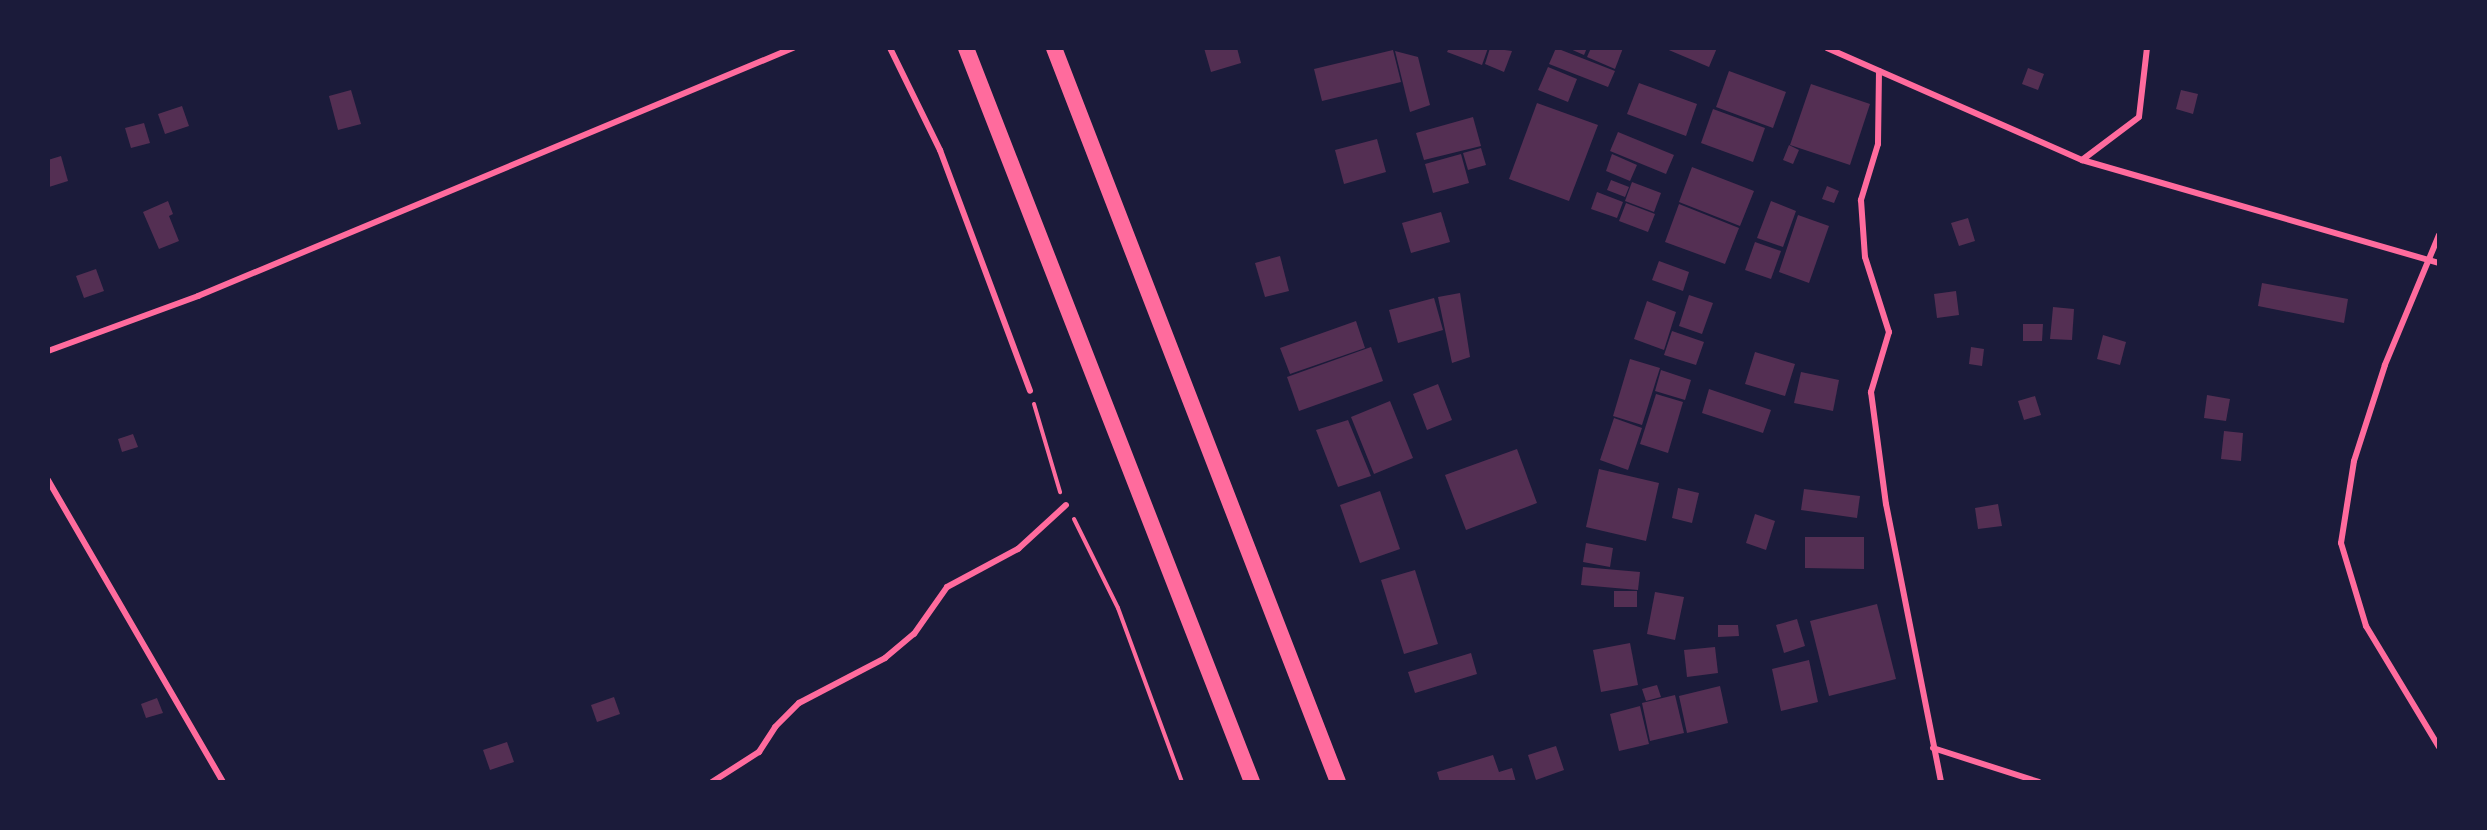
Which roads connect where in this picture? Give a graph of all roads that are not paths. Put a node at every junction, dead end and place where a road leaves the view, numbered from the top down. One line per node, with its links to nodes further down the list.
1 (793, 48): 12 (street)
2 (890, 48): 13 (street)
3 (966, 48): 20 (highway)
4 (1054, 48): 21 (highway)
5 (1827, 48): 7 (street)
6 (2147, 48): 8 (street)
7 (1879, 71): 8 (street); 17 (street)
8 (2082, 160): 10 (street)
9 (2439, 235): 10 (street)
10 (2431, 261): 11 (street); 16 (street)
11 (2439, 263)
12 (48, 351)
13 (1030, 391)
14 (48, 480): 18 (street)
15 (1066, 505): 19 (street)
16 (2439, 747)
17 (1933, 748): 22 (street); 23 (street)
18 (223, 782)
19 (712, 782)
20 (1252, 782)
21 (1338, 782)
22 (1941, 782)
23 (2038, 782)

